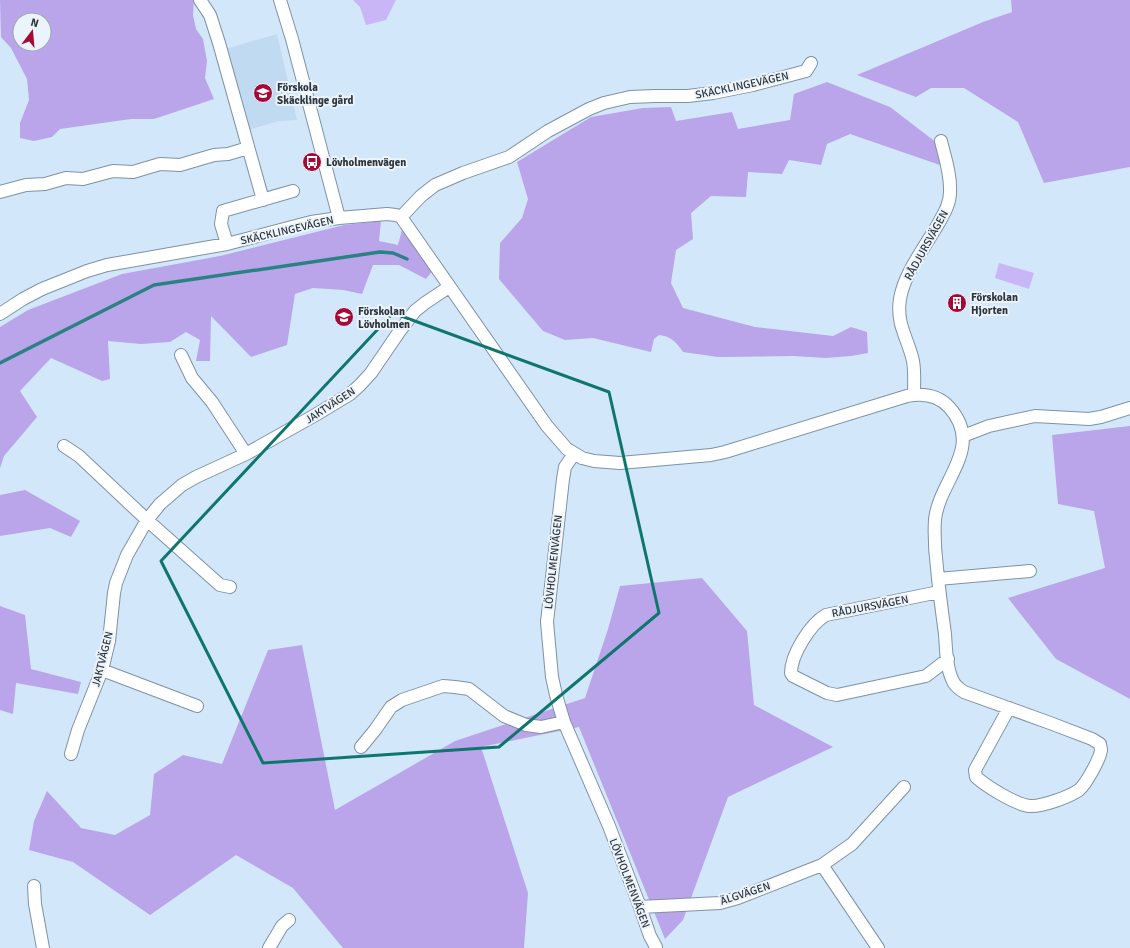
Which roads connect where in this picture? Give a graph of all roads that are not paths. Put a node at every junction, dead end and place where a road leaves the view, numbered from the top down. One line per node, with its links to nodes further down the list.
1 (200, 0): 5 (street)
2 (280, 0): 10 (street)
3 (811, 63): 9 (street, SKÄCKLINGEVÄGEN)
4 (941, 141): 15 (street, RÅDJURSVÄGEN)
5 (248, 148): 7 (street); 8 (street)
6 (293, 191): 8 (street)
7 (0, 192)
8 (263, 200): 11 (street)
9 (401, 217): 10 (street, SKÄCKLINGEVÄGEN); 12 (street)
10 (339, 218): 11 (street, SKÄCKLINGEVÄGEN)
11 (227, 244): 13 (street, SKÄCKLINGEVÄGEN)
12 (449, 287): 19 (street, JAKTVÄGEN); 20 (street)
13 (0, 314)
14 (182, 355): 19 (street)
15 (914, 395): 17 (street); 20 (street)
16 (1130, 408): 17 (street)
17 (963, 436): 23 (street)
18 (64, 446): 21 (street)
19 (246, 454): 21 (street, JAKTVÄGEN)
20 (574, 454): 30 (street, LÖVHOLMENVÄGEN)
21 (147, 520): 24 (street); 27 (street, JAKTVÄGEN)
22 (1030, 571): 23 (street)
23 (938, 579): 25 (street)
24 (230, 587)
25 (940, 592): 26 (street); 26 (street, RÅDJURSVÄGEN)
26 (948, 659): 29 (street)
27 (102, 670): 28 (street); 32 (street, JAKTVÄGEN)
28 (197, 706)
29 (1009, 708): 29 (street)
30 (564, 722): 31 (street); 36 (street, LÖVHOLMENVÄGEN)
31 (361, 747)
32 (71, 754)
33 (904, 787): 34 (street, ÄLGVÄGEN)
34 (822, 864): 36 (street, ÄLGVÄGEN); 41 (street)
35 (34, 886): 39 (street)
36 (640, 907): 38 (street, LÖVHOLMENVÄGEN)
37 (290, 920): 40 (street)
38 (656, 947)
39 (43, 948)
40 (269, 948)
41 (878, 948)

